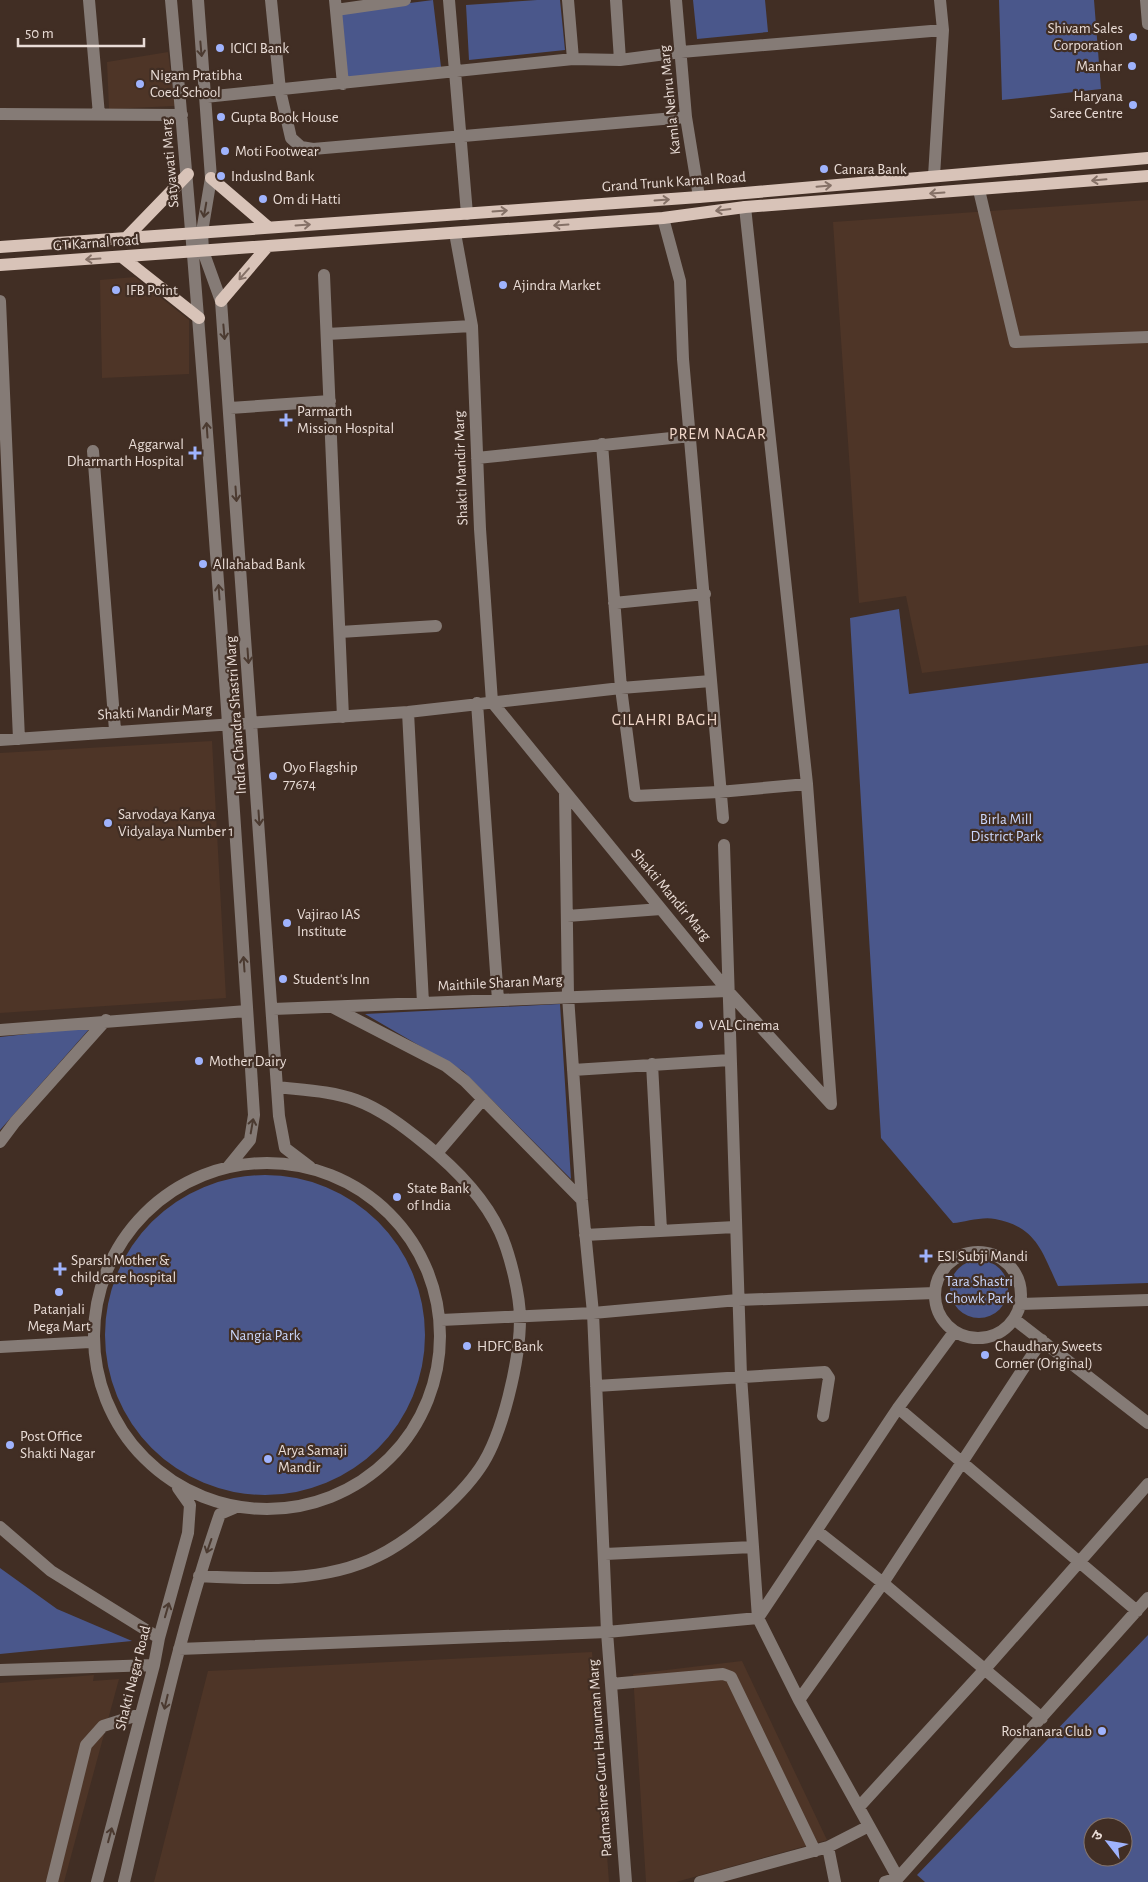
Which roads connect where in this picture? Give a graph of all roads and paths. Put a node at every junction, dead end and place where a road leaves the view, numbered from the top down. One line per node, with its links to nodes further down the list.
1 (89, 0): 24 (street)
2 (171, 0): 25 (street, Satyawati Marg)
3 (198, 0): 22 (street, one-way to 22)
4 (271, 0): 21 (street)
5 (405, 0): 12 (street)
6 (449, 0): 19 (street)
7 (568, 0): 17 (street)
8 (616, 0): 18 (street)
9 (676, 0): 16 (street, Kamla Nehru Marg)
10 (940, 0): 15 (street)
11 (1146, 0): 14 (street)
12 (385, 1): 13 (street)
13 (335, 5): 20 (street)
14 (1148, 24)
15 (943, 30): 16 (street); 30 (street)
16 (681, 52): 18 (street); 26 (street, Kamla Nehru Marg)
17 (573, 59): 18 (street); 19 (street)
18 (620, 60)
19 (456, 72): 20 (street); 27 (street)
20 (343, 84): 21 (street)
21 (280, 90): 22 (street); 27 (street)
22 (205, 97): 32 (street)
23 (0, 114): 24 (street)
24 (99, 115): 25 (street)
25 (182, 115): 29 (street, Satyawati Marg)
26 (686, 117): 27 (street); 34 (street, Kamla Nehru Marg)
27 (461, 138): 36 (street)
28 (1148, 158): 30 (main road, Grand Trunk Karnal Road)
29 (188, 174): 39 (street, Satyawati Marg); 41 (main road)
30 (934, 176): 34 (main road, Grand Trunk Karnal Road, one-way to 30)
31 (1148, 176): 33 (main road, Grand Trunk Karnal Road, one-way to 33)
32 (211, 178): 38 (main road); 39 (street, one-way to 39)
33 (979, 190): 35 (main road, Grand Trunk Karnal Road, one-way to 35); 53 (street)
34 (699, 197): 36 (main road, Grand Trunk Karnal Road, one-way to 34)
35 (745, 207): 37 (main road, Grand Trunk Karnal Road, one-way to 37); 75 (street)
36 (467, 214): 38 (main road, Grand Trunk Karnal Road, one-way to 36)
37 (663, 218): 40 (main road, Grand Trunk Karnal Road, one-way to 40); 56 (street)
38 (268, 227): 39 (main road, Grand Trunk Karnal Road)
39 (197, 232): 41 (main road, GT Karnal road); 44 (street)
40 (455, 233): 43 (main road, Grand Trunk Karnal Road); 51 (street, Shakti Mandir Marg)
41 (126, 238): 42 (main road, GT Karnal road)
42 (0, 247)
43 (267, 247): 44 (main road, Grand Trunk Karnal Road); 49 (main road, one-way to 49)
44 (199, 252): 45 (main road, GT Karnal road); 49 (street, Indra Chandra Shastri Marg); 50 (street, Indra Chandra Shastri Marg)
45 (122, 257): 46 (main road, GT Karnal road, one-way to 46); 50 (main road)
46 (0, 266)
47 (324, 275): 52 (street)
48 (0, 301): 73 (street)
49 (221, 301): 55 (street, Indra Chandra Shastri Marg, one-way to 55)
50 (199, 318): 71 (street, Indra Chandra Shastri Marg, one-way to 50)
51 (472, 326): 52 (street); 59 (street, Shakti Mandir Marg)
52 (327, 334): 54 (street)
53 (1148, 337)
54 (330, 401): 55 (street); 63 (street)
55 (230, 408): 70 (street, Indra Chandra Shastri Marg, one-way to 70)
56 (691, 436): 57 (street); 60 (street)
57 (602, 444): 59 (street); 61 (street)
58 (94, 451): 72 (street)
59 (477, 458): 66 (street, Shakti Mandir Marg)
60 (705, 594): 61 (street); 64 (street)
61 (614, 603): 65 (street)
62 (436, 626): 63 (street)
63 (340, 632): 69 (street)
64 (711, 681): 65 (street, Shakti Mandir Marg); 76 (street)
65 (621, 688): 66 (street, Shakti Mandir Marg); 76 (street)
66 (492, 702): 67 (street, Shakti Mandir Marg); 77 (street, Shakti Mandir Marg)
67 (477, 703): 68 (street, Shakti Mandir Marg); 84 (street)
68 (408, 712): 69 (street, Shakti Mandir Marg); 85 (street)
69 (343, 717): 70 (street, Shakti Mandir Marg)
70 (252, 723): 71 (street, Shakti Mandir Marg); 87 (street, Indra Chandra Shastri Marg, one-way to 87)
71 (228, 724): 72 (street, Shakti Mandir Marg); 88 (street, Indra Chandra Shastri Marg, one-way to 71)
72 (115, 730): 73 (street, Shakti Mandir Marg)
73 (19, 739): 74 (street, Shakti Mandir Marg)
74 (0, 740)
75 (807, 784): 76 (street); 82 (street, Shakti Mandir Marg)
76 (719, 792): 78 (street)
77 (565, 793): 80 (street, Shakti Mandir Marg); 81 (street, Padmashree Guru Hanuman Marg)
78 (723, 818)
79 (724, 844): 82 (street)
80 (661, 909): 81 (street); 82 (street, Shakti Mandir Marg)
81 (567, 916): 83 (street, Padmashree Guru Hanuman Marg)
82 (728, 991): 83 (street, Maithile Sharan Marg); 91 (street)
83 (568, 996): 84 (street, Maithile Sharan Marg); 93 (street, Padmashree Guru Hanuman Marg)
84 (498, 1000): 85 (street, Maithile Sharan Marg)
85 (423, 1003): 86 (street, Maithile Sharan Marg)
86 (332, 1007): 87 (street, Maithile Sharan Marg); 95 (street)
87 (272, 1009): 94 (street, Indra Chandra Shastri Marg)
88 (247, 1011): 89 (street); 98 (street, Indra Chandra Shastri Marg, one-way to 88)
89 (106, 1020): 90 (street); 96 (street)
90 (0, 1030)
91 (730, 1060): 92 (street); 101 (street)
92 (652, 1064): 93 (street); 102 (street)
93 (573, 1070): 100 (street, Padmashree Guru Hanuman Marg)
94 (277, 1087): 97 (street); 99 (street, Indra Chandra Shastri Marg)
95 (483, 1099): 97 (street); 100 (street)
96 (0, 1142)
97 (437, 1153): 109 (street)
98 (228, 1167): 99 (street); 114 (street)
99 (310, 1167): 111 (street)
100 (582, 1200): 103 (street, Padmashree Guru Hanuman Marg)
101 (736, 1227): 102 (street); 105 (street)
102 (661, 1230): 103 (street)
103 (586, 1235): 108 (street, Padmashree Guru Hanuman Marg)
104 (935, 1293): 105 (street); 107 (street); 112 (street)
105 (738, 1300): 108 (street); 116 (street)
106 (1148, 1300): 107 (street)
107 (1020, 1304): 110 (street)
108 (593, 1313): 109 (street); 117 (street, Padmashree Guru Hanuman Marg)
109 (520, 1317): 111 (street); 130 (street)
110 (1014, 1319): 112 (street); 113 (street)
111 (441, 1320): 124 (street)
112 (954, 1332): 118 (street)
113 (1042, 1340): 120 (street); 121 (street)
114 (90, 1342): 115 (street); 123 (street)
115 (0, 1347)
116 (741, 1376): 117 (street); 119 (street); 127 (street)
117 (596, 1386): 128 (street, Padmashree Guru Hanuman Marg)
118 (898, 1408): 121 (street); 126 (street)
119 (823, 1416)
120 (1148, 1423)
121 (961, 1464): 129 (street); 131 (street)
122 (1148, 1484): 129 (street)
123 (176, 1486): 124 (street); 136 (street, Shakti Nagar Road, one-way to 123)
124 (234, 1508): 130 (street, one-way to 130)
125 (0, 1527): 136 (street)
126 (816, 1531): 131 (street); 134 (street)
127 (753, 1547): 128 (street); 134 (street)
128 (605, 1554): 135 (street, Padmashree Guru Hanuman Marg)
129 (1078, 1562): 133 (street); 139 (street)
130 (199, 1576): 137 (street)
131 (883, 1583): 139 (street); 142 (street)
132 (1148, 1598): 133 (street)
133 (1137, 1611): 144 (street)
134 (758, 1618): 135 (street); 142 (street)
135 (607, 1632): 137 (street); 141 (street, Padmashree Guru Hanuman Marg)
136 (159, 1638): 138 (street, Shakti Nagar Road)
137 (179, 1649): 152 (street, one-way to 152)
138 (154, 1665): 140 (street); 143 (street, Shakti Nagar Road)
139 (986, 1669): 144 (street); 145 (street)
140 (0, 1670)
141 (611, 1684): 148 (street); 153 (street, Padmashree Guru Hanuman Marg)
142 (799, 1700): 145 (street)
143 (141, 1714): 150 (street); 151 (street, Shakti Nagar Road, one-way to 143)
144 (1042, 1718): 149 (street)
145 (859, 1807): 146 (street)
146 (869, 1826): 147 (street); 149 (street)
147 (828, 1847): 148 (street); 155 (street)
148 (815, 1851): 154 (street)
149 (890, 1881)
150 (52, 1882)
151 (97, 1882)
152 (124, 1882)
153 (626, 1882)
154 (700, 1882)
155 (835, 1882)

